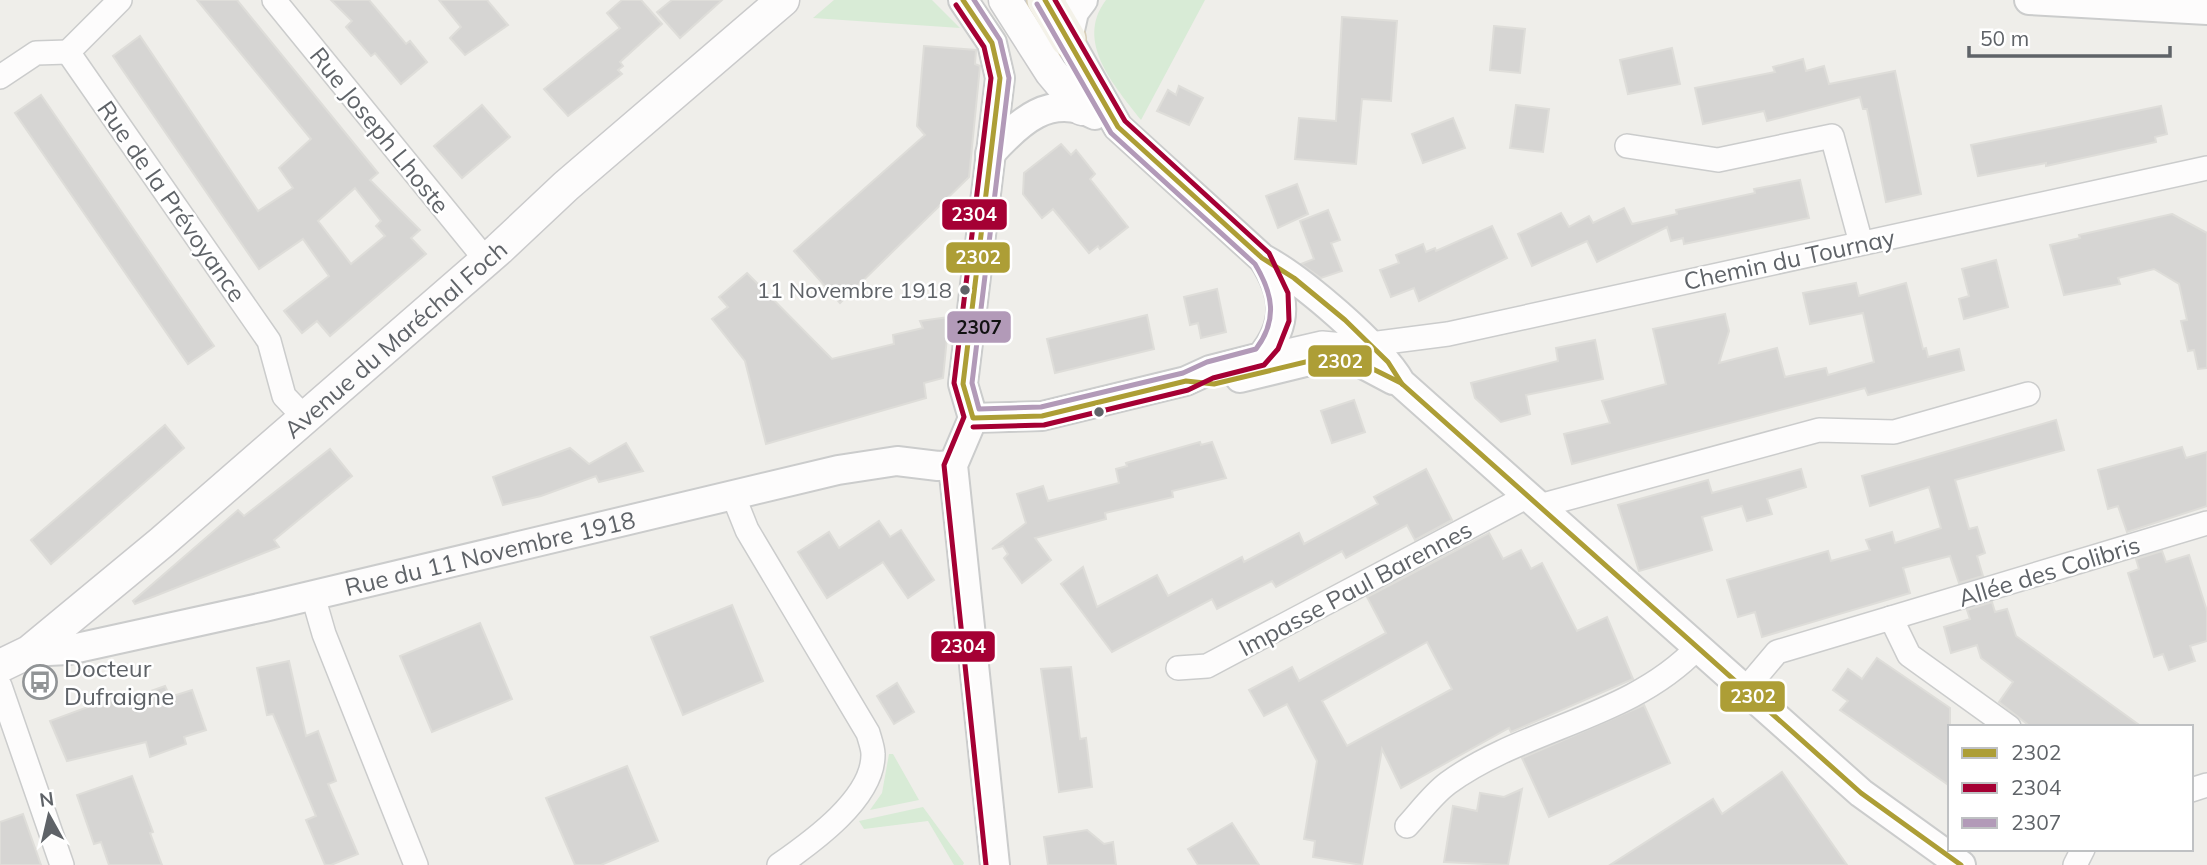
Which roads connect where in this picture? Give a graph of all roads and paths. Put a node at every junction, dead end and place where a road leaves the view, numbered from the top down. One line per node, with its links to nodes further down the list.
1 (120, 0): 11 (street)
2 (274, 0): 20 (street, Rue Joseph Lhoste)
3 (783, 0): 20 (main road, Avenue du Maréchal Foch)
4 (963, 0): 16 (street)
5 (1005, 0): 13 (main road)
6 (1045, 0): 10 (main road)
7 (1083, 0): 10 (street)
8 (2029, 0): 9 (street)
9 (2207, 10)
10 (1068, 39): 14 (street)
11 (68, 52): 12 (street); 26 (street, Rue de la Prévoyance)
12 (0, 77)
13 (1082, 109): 14 (street); 16 (street)
14 (1118, 127): 19 (street)
15 (1627, 146): 18 (street)
16 (990, 153): 27 (street)
17 (2207, 168): 18 (street, Chemin du Tournay)
18 (1861, 243): 21 (street, Chemin du Tournay)
19 (1262, 258): 21 (street); 22 (street)
20 (486, 260): 26 (main road, Avenue du Maréchal Foch)
21 (1370, 345): 22 (street, Chemin du Tournay); 24 (street)
22 (1261, 357): 23 (street)
23 (1186, 381): 24 (street); 27 (street)
24 (1401, 383): 30 (street)
25 (2028, 394): 30 (street, Impasse Paul Barennes)
26 (304, 417): 35 (main road, Avenue du Maréchal Foch)
27 (974, 418): 28 (street)
28 (953, 465): 29 (street, Rue du 11 Novembre 1918); 45 (street)
29 (733, 495): 32 (street, Rue du 11 Novembre 1918); 44 (street)
30 (1533, 501): 34 (street); 37 (street, Impasse Paul Barennes)
31 (2207, 523): 33 (street, Allée des Colibris)
32 (313, 596): 35 (street, Rue du 11 Novembre 1918); 43 (street)
33 (1891, 618): 39 (street, Allée des Colibris); 40 (street)
34 (1697, 648): 39 (street); 41 (street)
35 (29, 652): 36 (main road, Avenue du Maréchal Foch)
36 (0, 666)
37 (1178, 668)
38 (0, 687): 42 (street)
39 (1744, 691): 46 (street)
40 (2006, 725)
41 (1407, 826)
42 (62, 865)
43 (416, 865)
44 (779, 865)
45 (995, 865)
46 (1961, 865)

